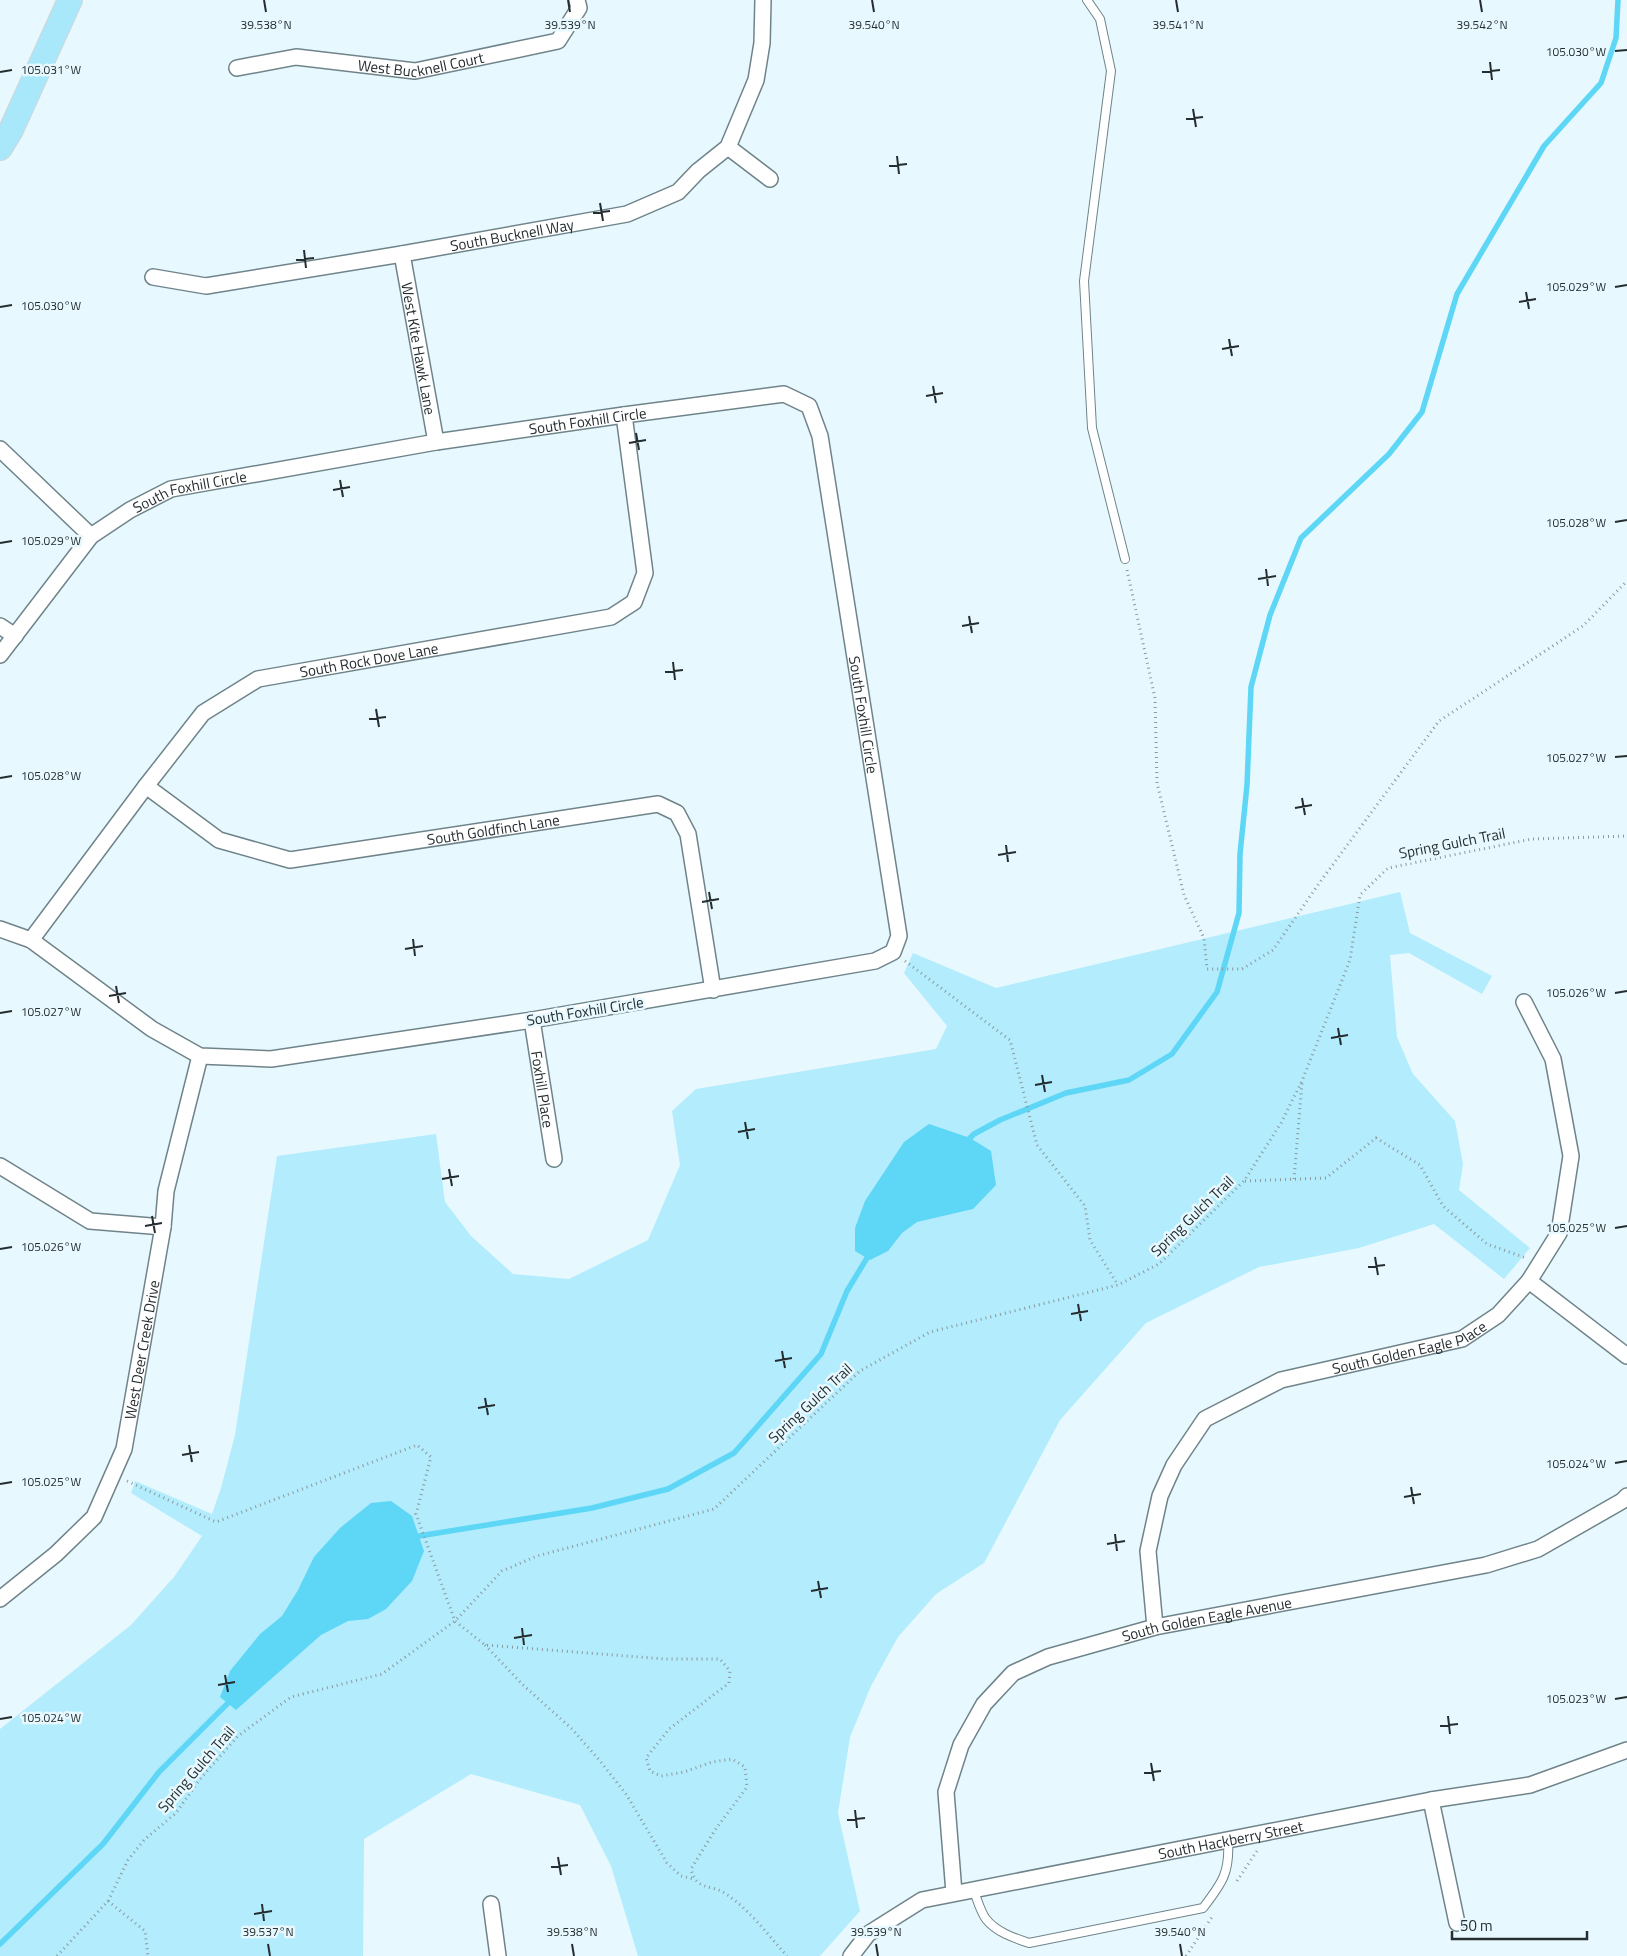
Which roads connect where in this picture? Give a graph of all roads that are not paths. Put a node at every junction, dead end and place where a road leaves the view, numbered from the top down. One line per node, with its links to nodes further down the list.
1 (70, 0): 7 (main road)
2 (577, 0): 5 (street, West Bucknell Court)
3 (763, 0): 6 (street, South Bucknell Way)
4 (1087, 0): 15 (lane)
5 (237, 68)
6 (728, 147): 8 (street); 9 (street, South Bucknell Way)
7 (0, 148)
8 (770, 180)
9 (402, 254): 10 (street, South Bucknell Way); 12 (street, West Kite Hawk Lane)
10 (153, 277)
11 (624, 415): 12 (street, South Foxhill Circle); 19 (street, South Rock Dove Lane); 22 (street, South Foxhill Circle)
12 (436, 442): 14 (street, South Foxhill Circle)
13 (0, 449): 14 (street)
14 (91, 536): 17 (street, South Foxhill Circle)
15 (1125, 559)
16 (0, 626): 17 (street)
17 (15, 636): 18 (street, South Foxhill Circle)
18 (0, 655)
19 (146, 786): 21 (street, South Rock Dove Lane); 22 (street, South Goldfinch Lane)
20 (0, 929): 21 (street, South Foxhill Circle)
21 (31, 940): 25 (street, South Foxhill Circle)
22 (713, 990): 24 (street, South Foxhill Circle)
23 (1524, 1002): 29 (street, South Golden Eagle Place)
24 (532, 1020): 25 (street, South Foxhill Circle); 26 (street, Foxhill Place)
25 (200, 1056): 28 (street, West Deer Creek Drive)
26 (554, 1159)
27 (0, 1166): 28 (street)
28 (163, 1228): 32 (street, West Deer Creek Drive)
29 (1529, 1281): 30 (street); 33 (street, South Golden Eagle Place)
30 (1627, 1356)
31 (1627, 1496): 33 (street, South Golden Eagle Avenue)
32 (0, 1599)
33 (1155, 1627): 38 (street, South Golden Eagle Avenue)
34 (1627, 1750): 35 (street, South Hackberry Street)
35 (1431, 1800): 36 (street, South Hackberry Street); 40 (street)
36 (1228, 1840): 37 (street, South Hackberry Street); 37 (lane)
37 (973, 1889): 38 (street, South Hackberry Street)
38 (954, 1893): 42 (street, South Hackberry Street)
39 (491, 1904): 41 (street)
40 (1458, 1923)
41 (498, 1956)
42 (851, 1956)

